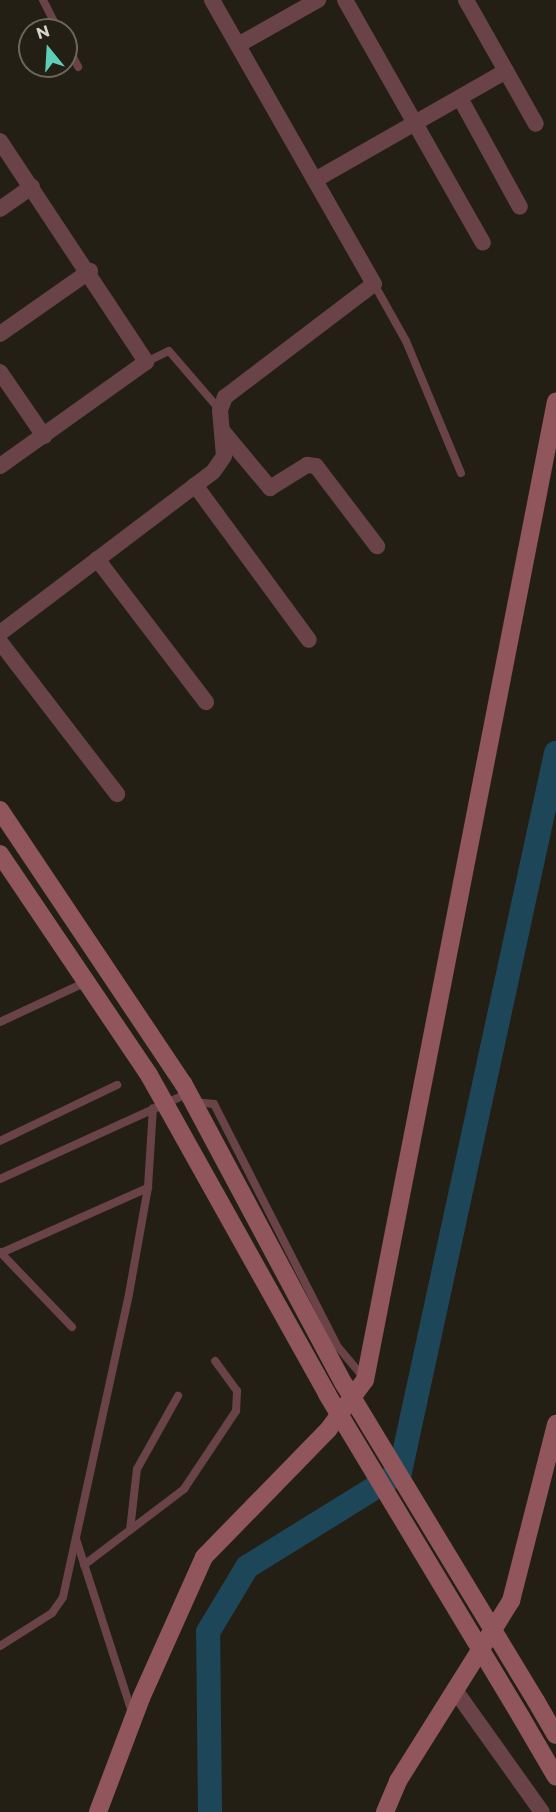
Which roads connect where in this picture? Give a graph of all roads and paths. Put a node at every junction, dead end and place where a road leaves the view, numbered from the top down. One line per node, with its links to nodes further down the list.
1 (43, 0): 6 (lane)
2 (212, 0): 7 (street)
3 (318, 0): 7 (street)
4 (345, 0): 10 (street)
5 (466, 0): 8 (street)
6 (52, 18)
7 (238, 45): 13 (street)
8 (506, 71): 9 (street); 11 (street)
9 (460, 98): 10 (street); 15 (street)
10 (416, 124): 13 (street); 17 (street)
11 (536, 124)
12 (0, 141): 14 (street)
13 (315, 180): 19 (street)
14 (32, 187): 16 (street); 18 (street)
15 (520, 207)
16 (0, 209)
17 (483, 243)
18 (90, 271): 20 (street); 21 (street)
19 (374, 284): 24 (street); 28 (lane)
20 (0, 334)
21 (146, 362): 24 (lane); 26 (street)
22 (0, 372): 26 (street)
23 (556, 401): 50 (street)
24 (220, 410): 25 (street)
25 (224, 432): 29 (street); 30 (street)
26 (44, 436): 27 (street)
27 (0, 466)
28 (461, 473)
29 (195, 485): 31 (street); 33 (street)
30 (377, 546)
31 (97, 560): 32 (street); 35 (street)
32 (0, 633)
33 (309, 640)
34 (0, 642): 36 (street)
35 (206, 702)
36 (117, 794)
37 (0, 810): 42 (street)
38 (0, 854): 39 (street)
39 (86, 982): 40 (lane); 43 (street)
40 (0, 1022)
41 (117, 1085): 44 (lane)
42 (191, 1097): 43 (lane); 50 (lane); 59 (street, bridge)
43 (159, 1105): 45 (lane); 46 (lane); 60 (street, bridge)
44 (0, 1141)
45 (0, 1179)
46 (148, 1188): 47 (lane); 54 (lane)
47 (0, 1252): 48 (lane)
48 (72, 1327)
49 (215, 1361): 53 (lane)
50 (365, 1380): 58 (street)
51 (178, 1396): 53 (lane)
52 (556, 1424): 57 (street)
53 (130, 1530): 55 (lane)
54 (75, 1539): 55 (lane); 56 (lane)
55 (84, 1565): 58 (lane)
56 (0, 1646)
57 (457, 1693): 62 (street); 63 (street)
58 (134, 1717): 61 (street)
59 (556, 1735)
60 (556, 1778)
61 (98, 1812)
62 (385, 1812)
63 (542, 1812)

